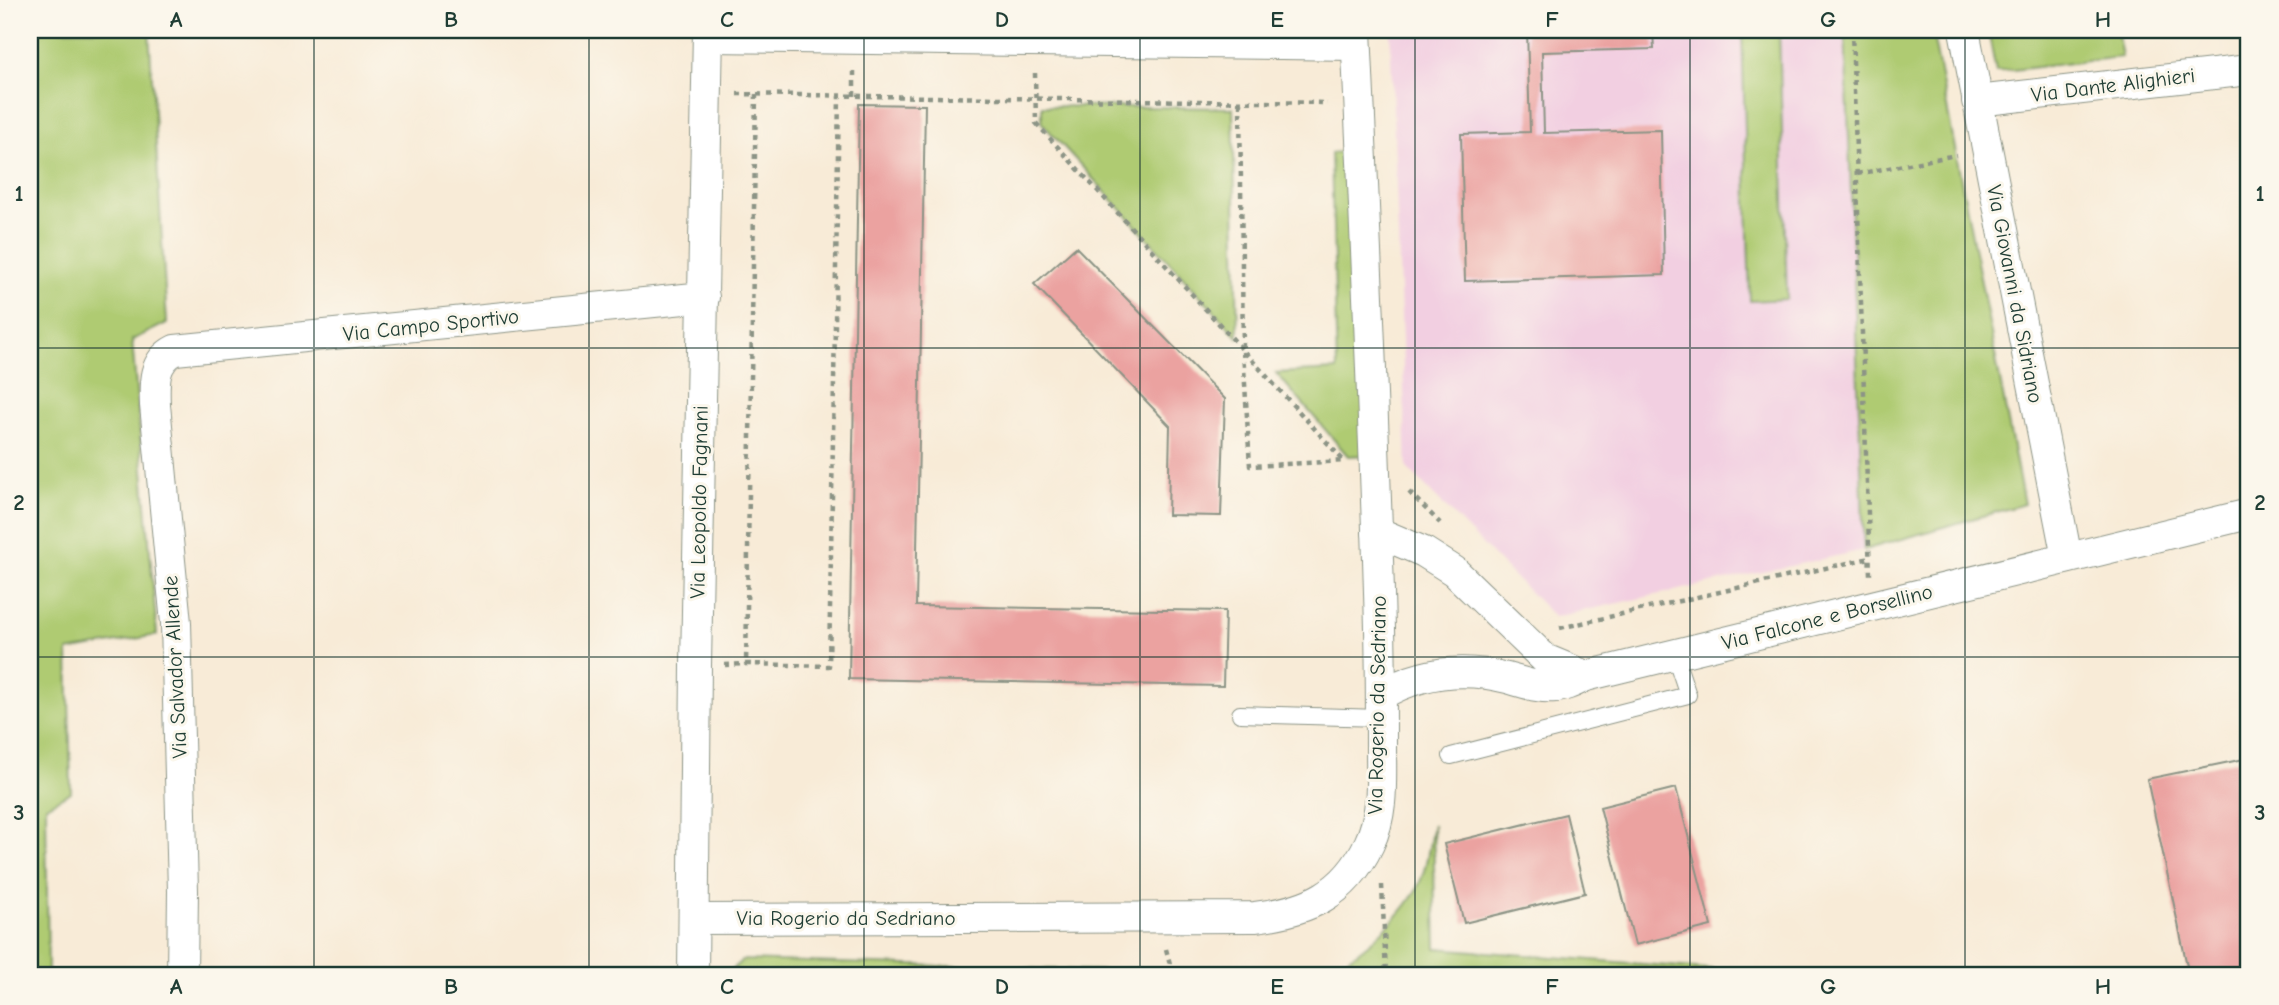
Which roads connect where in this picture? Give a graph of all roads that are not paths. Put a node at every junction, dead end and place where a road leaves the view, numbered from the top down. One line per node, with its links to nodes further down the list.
1 (1964, 30): 5 (street, Via Giovanni da Sidriano)
2 (708, 34): 3 (street); 6 (street, Via Leopoldo Fagnani)
3 (1356, 37): 9 (street, Via Rogerio da Sedriano)
4 (2249, 70): 5 (street, Via Dante Alighieri)
5 (1977, 101): 10 (street, Via Giovanni da Sidriano)
6 (704, 298): 7 (street, Via Campo Sportivo); 16 (street, Via Leopoldo Fagnani)
7 (162, 360): 17 (street, Via Salvador Allende)
8 (2249, 514): 10 (street, Via Falcone e Borsellino)
9 (1377, 532): 12 (street); 13 (street, Via Rogerio da Sedriano)
10 (2067, 558): 11 (street, Via Falcone e Borsellino)
11 (1675, 656): 12 (street, Via Falcone e Borsellino); 15 (lane)
12 (1586, 677): 13 (street, Via Falcone e Borsellino)
13 (1381, 706): 14 (lane); 16 (street, Via Rogerio da Sedriano)
14 (1240, 714)
15 (1451, 756)
16 (695, 919): 18 (street, Via Leopoldo Fagnani)
17 (183, 975)
18 (694, 975)

